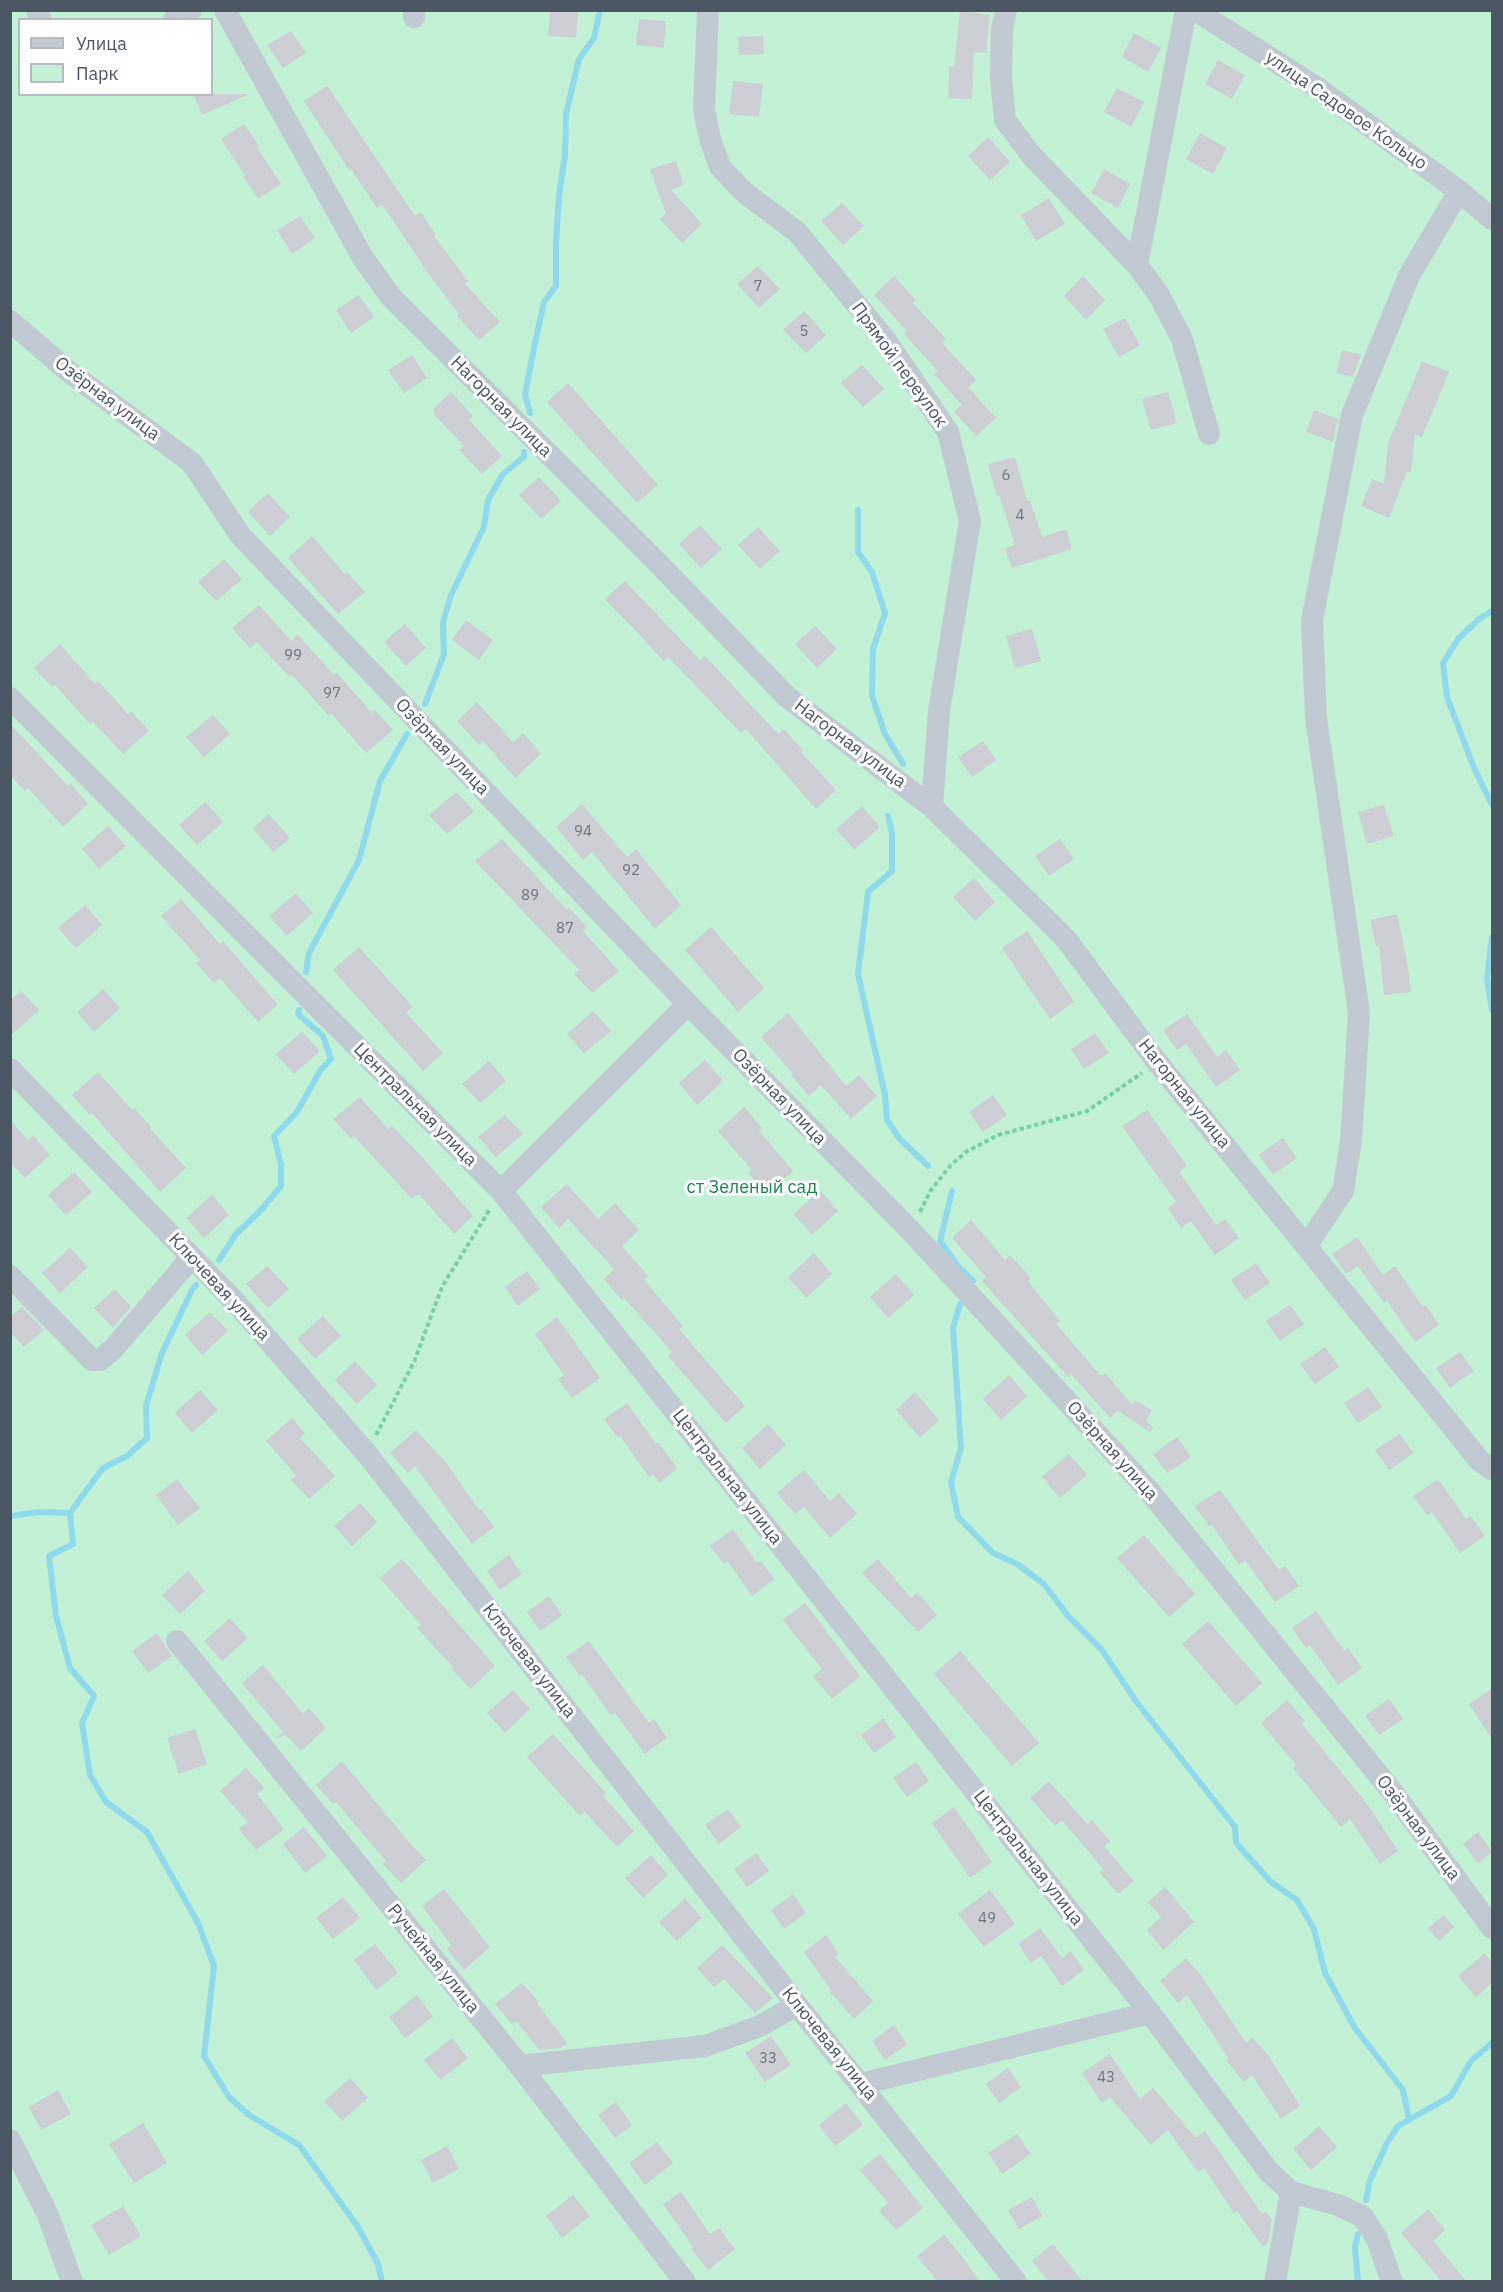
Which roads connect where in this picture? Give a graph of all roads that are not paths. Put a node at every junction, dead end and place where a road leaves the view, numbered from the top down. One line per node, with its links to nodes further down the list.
1 (191, 10): 7 (street)
2 (225, 10): 14 (street, Нагорная улица)
3 (708, 10): 14 (street, Прямой переулок)
4 (1006, 10): 10 (street)
5 (1186, 10): 10 (street)
6 (1195, 10): 8 (street, улица Садовое Кольцо)
7 (177, 18)
8 (1460, 191): 9 (street, улица Садовое Кольцо); 18 (street)
9 (1492, 219)
10 (1137, 265): 12 (street)
11 (10, 321): 15 (street, Озёрная улица)
12 (1209, 434)
13 (10, 698): 17 (street, Центральная улица)
14 (932, 807): 18 (street, Нагорная улица)
15 (688, 1004): 17 (street); 23 (street, Озёрная улица)
16 (10, 1069): 19 (street, Ключевая улица)
17 (501, 1191): 25 (street, Центральная улица)
18 (1307, 1245): 21 (street, Нагорная улица)
19 (192, 1257): 20 (street); 24 (street, Ключевая улица)
20 (10, 1276)
21 (1492, 1469)
22 (177, 1641): 26 (street, Ручейная улица)
23 (1492, 1928)
24 (797, 2005): 26 (street); 27 (street, Ключевая улица)
25 (1150, 2013): 27 (street); 29 (street, Центральная улица)
26 (520, 2066): 31 (street, Ручейная улица)
27 (861, 2084): 32 (street, Ключевая улица)
28 (10, 2140): 30 (street)
29 (1291, 2192): 33 (street); 34 (street, Центральная улица)
30 (72, 2282)
31 (684, 2282)
32 (1016, 2282)
33 (1275, 2282)
34 (1392, 2282)

